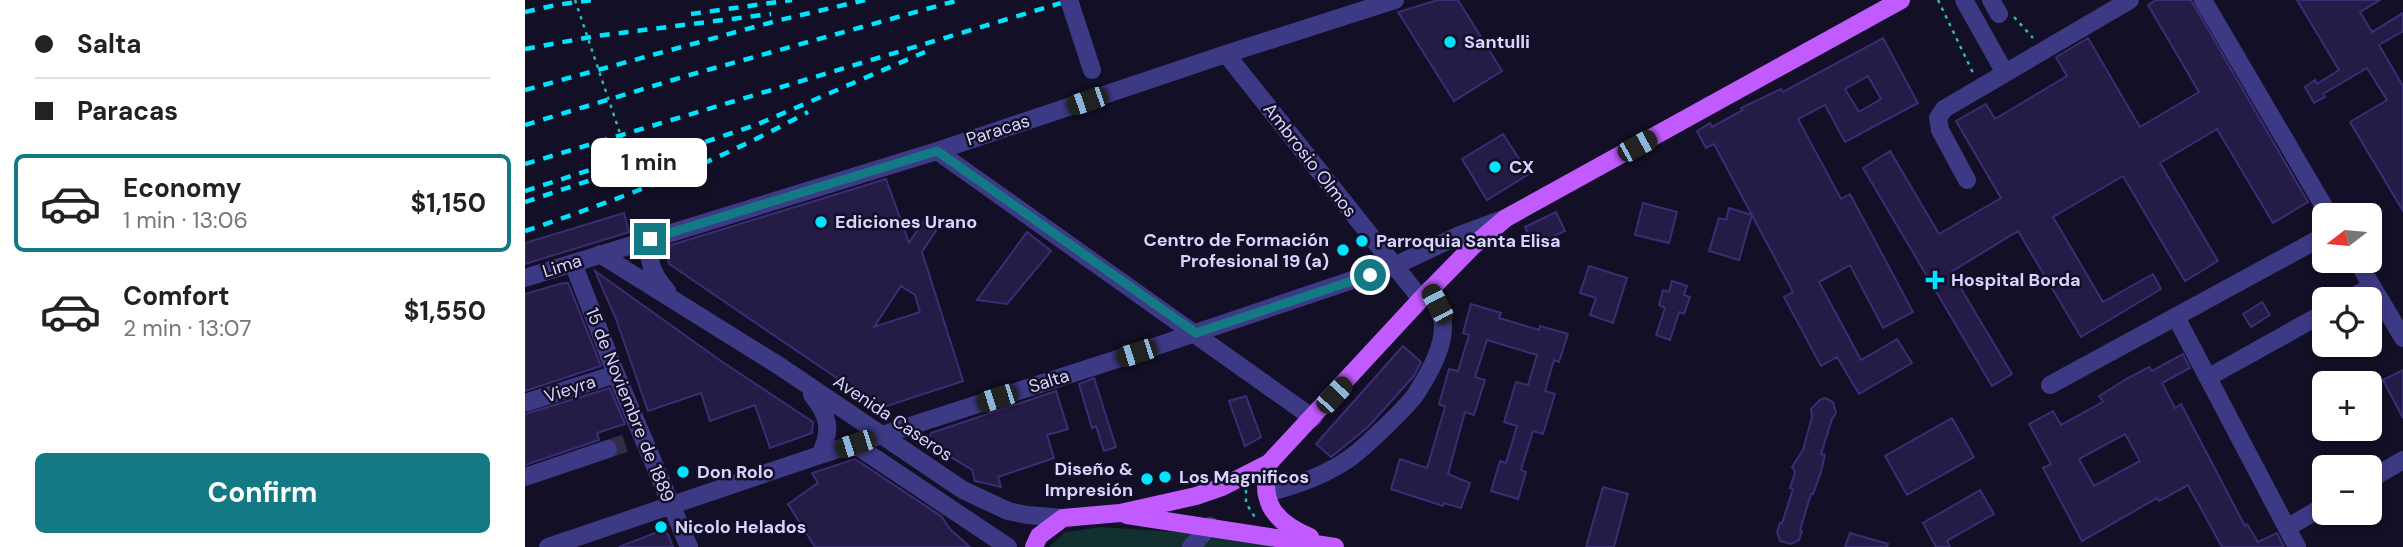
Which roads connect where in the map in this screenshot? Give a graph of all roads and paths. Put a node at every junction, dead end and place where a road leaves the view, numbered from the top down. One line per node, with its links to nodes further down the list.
1 (575, 0): 16 (path, bridge)
2 (1069, 0): 15 (street, bridge)
3 (1395, 0): 12 (street, Paracas)
4 (1901, 0): 20 (main road)
5 (1938, 0): 14 (path)
6 (1951, 0): 10 (street)
7 (2130, 0): 11 (street)
8 (2203, 0): 19 (street)
9 (1985, 6): 11 (path); 13 (street)
10 (1968, 31)
11 (2043, 50): 13 (street)
12 (1226, 54): 15 (street, Paracas); 25 (street, Ambrosio Olmos)
13 (2010, 70): 14 (street)
14 (1980, 88): 18 (street)
15 (1101, 96): 17 (street, Paracas)
16 (625, 148)
17 (937, 151): 21 (street, Paracas); 33 (street)
18 (1966, 180)
19 (2322, 203)
20 (1506, 218): 25 (street, Salta); 29 (main road)
21 (650, 239): 23 (street, Paracas); 30 (street, Avenida Caseros)
22 (2312, 243): 31 (street)
23 (600, 254): 24 (street, Lima); 30 (street, Avenida Caseros)
24 (573, 263): 27 (street, Lima); 36 (street, 15 de Noviembre de 1889)
25 (1394, 266): 29 (street, Ambrosio Olmos); 33 (street, Salta)
26 (2364, 273): 28 (street)
27 (525, 278)
28 (2372, 286): 34 (street)
29 (1425, 294): 40 (main road); 50 (street, Ambrosio Olmos)
30 (676, 301): 35 (street, Avenida Caseros)
31 (2176, 317): 37 (street); 38 (street)
32 (2312, 320): 37 (street)
33 (1196, 333): 40 (street); 41 (street, Salta)
34 (2403, 338)
35 (778, 365): 41 (street, Avenida Caseros); 44 (street)
36 (615, 374): 39 (street, Vieyra); 51 (street, 15 de Noviembre de 1889)
37 (2209, 377): 56 (street)
38 (2050, 385)
39 (525, 403)
40 (1313, 418): 46 (main road)
41 (880, 436): 42 (street, Salta); 54 (street, Avenida Caseros)
42 (855, 444): 44 (street, Salta); 60 (street)
43 (608, 449): 48 (street)
44 (820, 455): 51 (street, Salta)
45 (2403, 460): 47 (street)
46 (1269, 463): 49 (main road); 50 (main road)
47 (2382, 472)
48 (525, 477)
49 (1243, 477): 52 (main road); 57 (path)
50 (1266, 493): 63 (main road)
51 (672, 506): 58 (street, Salta); 59 (street, 15 de Noviembre de 1889)
52 (1120, 513): 54 (main road); 55 (main road)
53 (2312, 513): 56 (street)
54 (1063, 518): 61 (main road)
55 (1210, 526): 57 (main road); 62 (street)
56 (2287, 528): 64 (street)
57 (1262, 535): 63 (main road)
58 (548, 547)
59 (689, 547)
60 (1008, 547)
61 (1034, 547)
62 (1191, 547)
63 (1335, 547)
64 (2297, 547)

